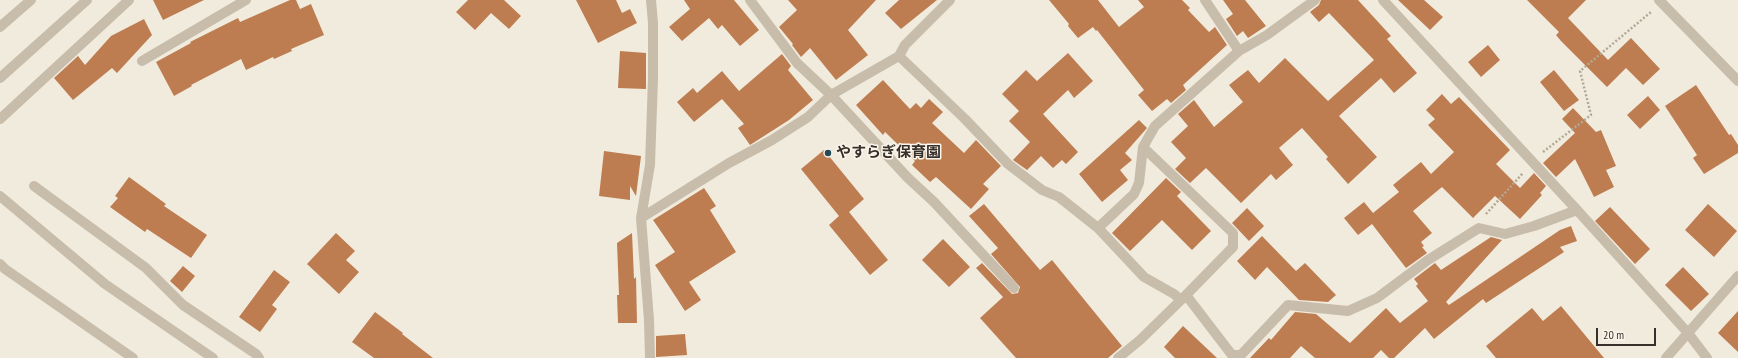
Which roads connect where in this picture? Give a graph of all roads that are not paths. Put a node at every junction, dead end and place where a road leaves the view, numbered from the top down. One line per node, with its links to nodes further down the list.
1 (31, 0): 12 (street)
2 (87, 0): 16 (street)
3 (129, 0): 19 (street)
4 (246, 0): 15 (street)
5 (651, 0): 24 (street)
6 (750, 0): 18 (street)
7 (950, 0): 14 (street)
8 (1205, 0): 13 (street)
9 (1315, 0): 13 (street)
10 (1385, 1): 23 (street)
11 (1660, 1): 17 (street)
12 (0, 27)
13 (1240, 51): 20 (street)
14 (899, 56): 18 (street); 25 (street)
15 (142, 61)
16 (0, 78)
17 (1738, 81)
18 (831, 96): 24 (street); 28 (street)
19 (0, 119)
20 (1143, 147): 25 (street); 29 (street)
21 (34, 186): 33 (street)
22 (0, 196): 32 (street)
23 (1577, 210): 29 (street); 30 (street)
24 (641, 218): 34 (street)
25 (1098, 228): 29 (street)
26 (0, 264): 31 (street)
27 (1738, 276): 30 (street)
28 (1014, 288)
29 (1184, 298): 35 (street)
30 (1688, 333): 36 (street); 37 (street)
31 (133, 358)
32 (213, 358)
33 (259, 358)
34 (650, 358)
35 (1118, 358)
36 (1666, 358)
37 (1707, 358)

